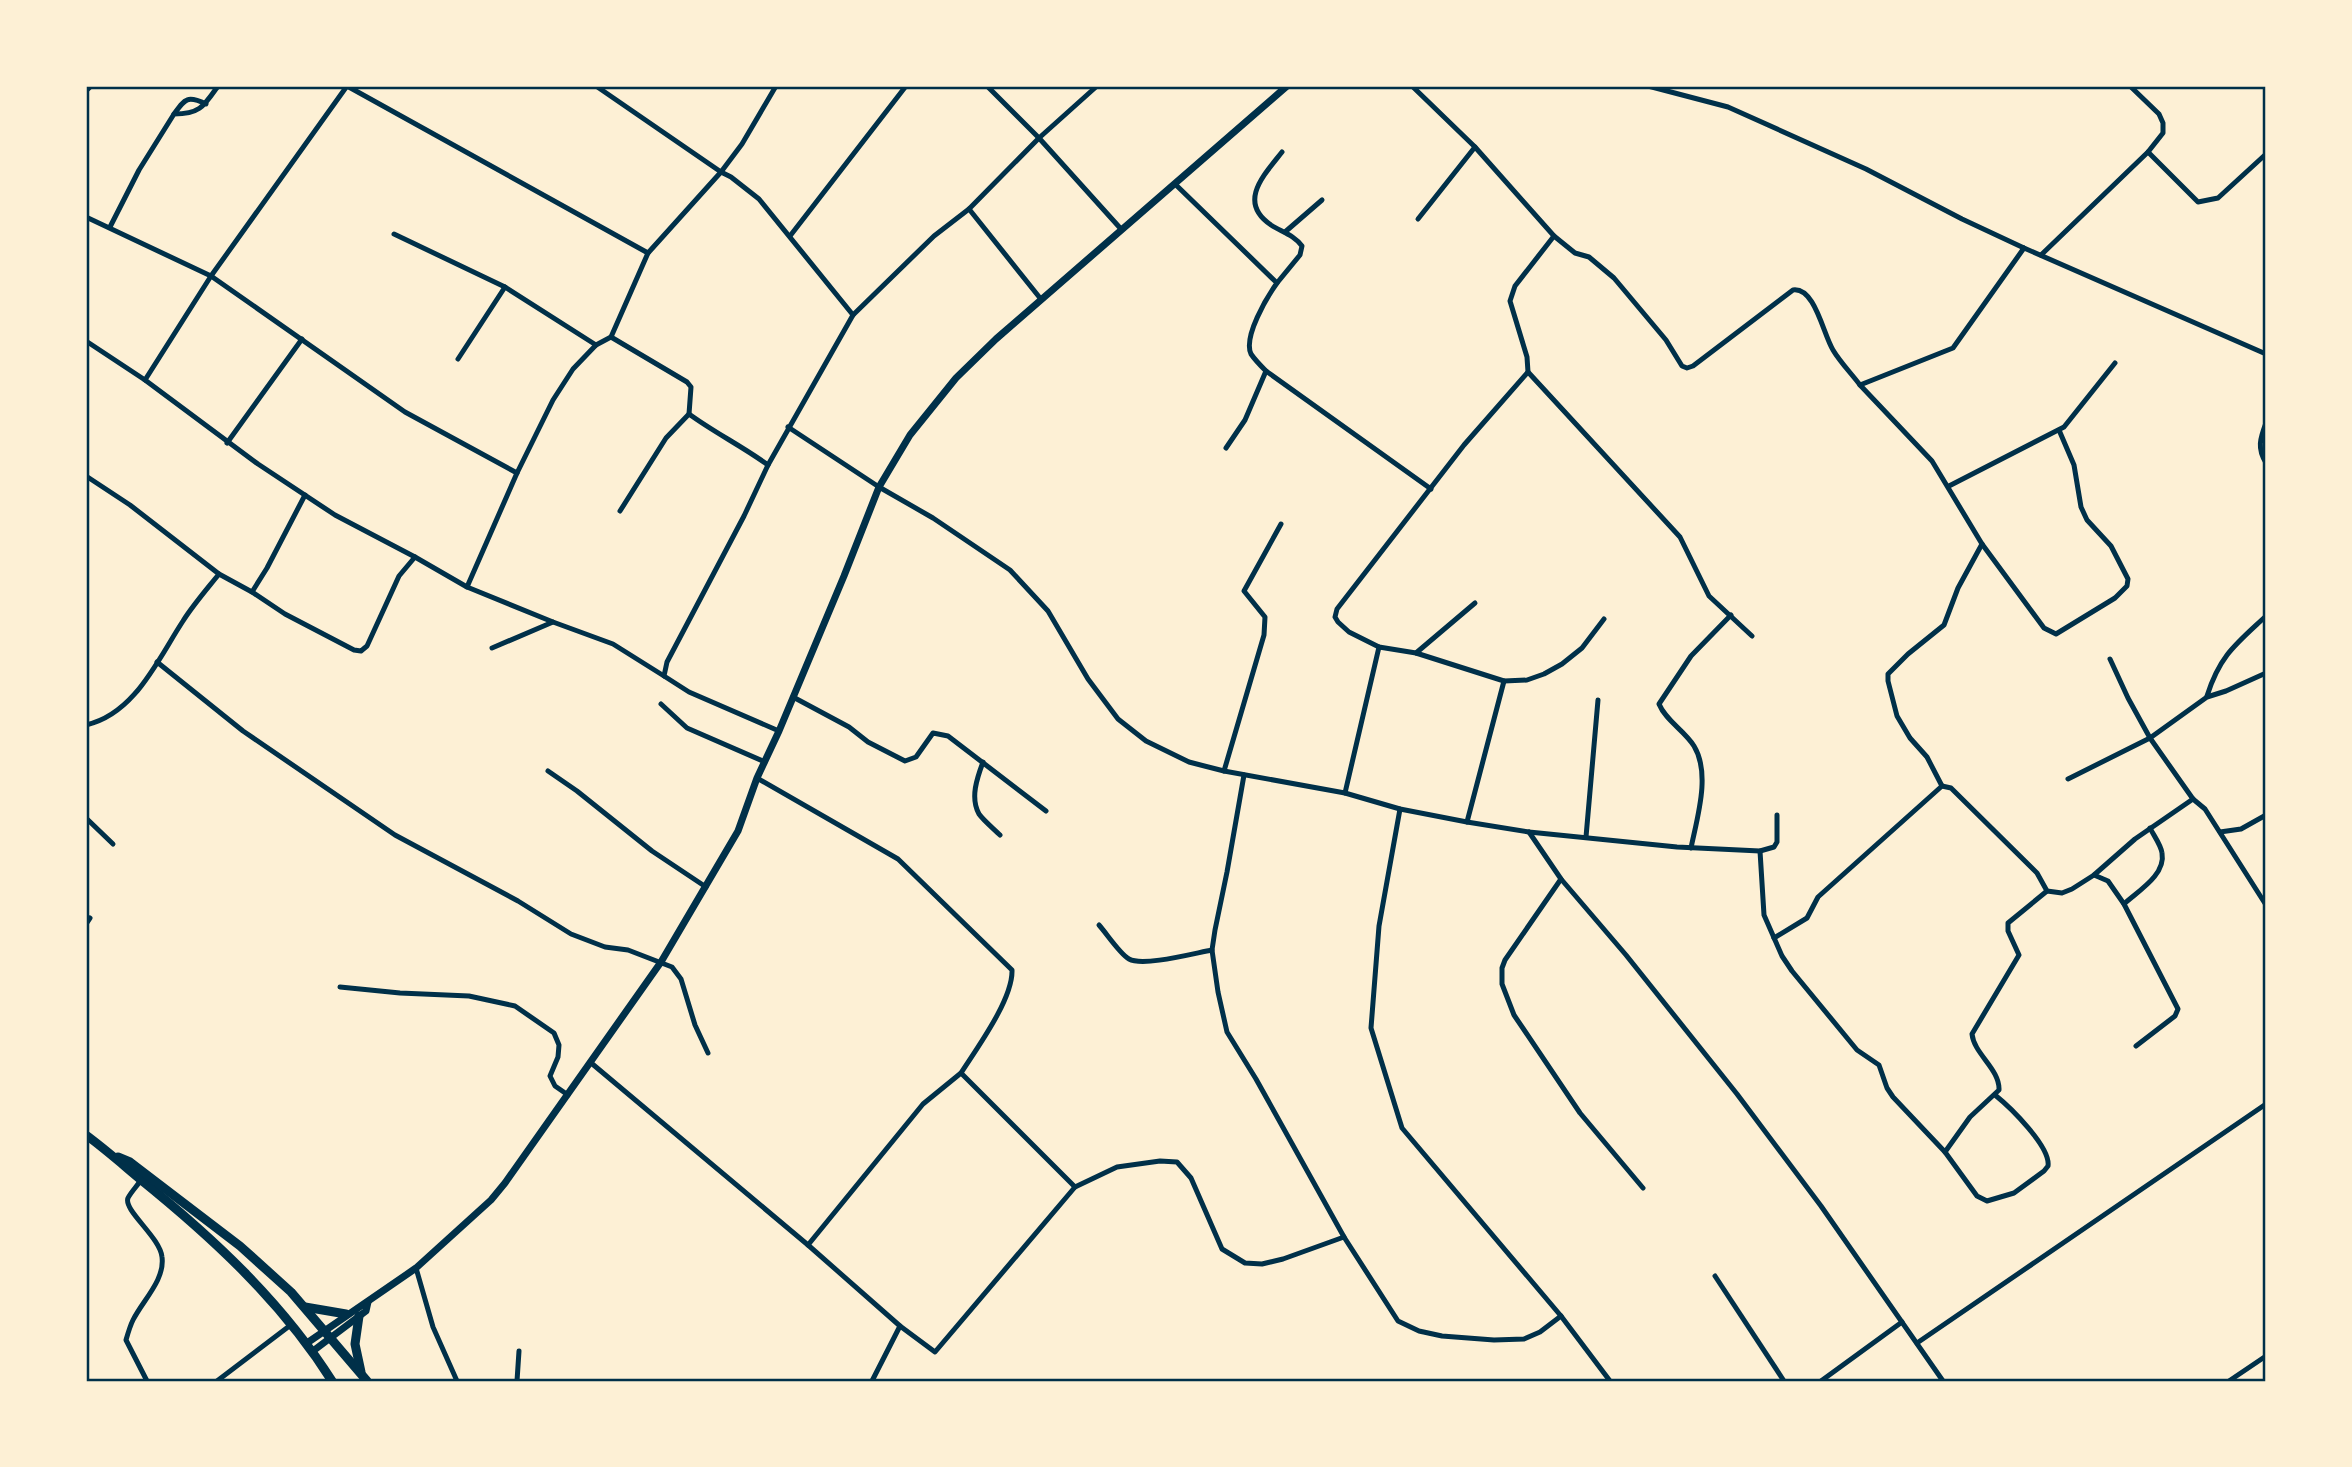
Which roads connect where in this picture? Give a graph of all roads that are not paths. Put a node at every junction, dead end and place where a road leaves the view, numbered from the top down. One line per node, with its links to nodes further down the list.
1 (218, 86): 12 (street)
2 (347, 86): 32 (street); 34 (street)
3 (596, 86): 19 (street)
4 (776, 86): 19 (street)
5 (906, 86): 29 (street)
6 (987, 86): 14 (street)
7 (1097, 86): 14 (street)
8 (1287, 86): 20 (main road)
9 (1412, 86): 15 (street)
10 (1648, 86): 31 (street)
11 (2130, 86): 17 (street)
12 (206, 104): 13 (street); 13 (street)
13 (174, 114): 25 (street)
14 (1039, 138): 22 (street); 26 (street)
15 (1475, 148): 24 (street); 30 (street)
16 (1282, 152): 27 (street)
17 (2148, 152): 18 (street); 33 (street)
18 (2266, 154)
19 (721, 172): 29 (street); 32 (street)
20 (1175, 184): 26 (main road); 35 (street)
21 (1322, 200): 27 (street)
22 (969, 209): 37 (street); 38 (street)
23 (86, 218): 25 (street)
24 (1418, 219)
25 (110, 227): 34 (street)
26 (1121, 229): 37 (main road)
27 (1285, 232): 35 (street)
28 (394, 234): 36 (street)
29 (790, 236): 38 (street)
30 (1554, 236): 47 (street); 49 (street)
31 (2024, 248): 33 (street); 49 (street)
32 (648, 253): 39 (street)
33 (2041, 255): 43 (street)
34 (211, 276): 40 (street); 48 (street)
35 (1277, 283): 46 (street)
36 (505, 287): 42 (street); 44 (street)
37 (1040, 298): 61 (main road)
38 (853, 314): 52 (street)
39 (611, 337): 42 (street); 50 (street)
40 (302, 339): 54 (street); 58 (street)
41 (86, 341): 48 (street)
42 (596, 345): 58 (street)
43 (2266, 354)
44 (458, 359)
45 (2115, 363): 53 (street)
46 (1266, 371): 55 (street); 62 (street)
47 (1528, 372): 62 (street); 72 (street)
48 (145, 380): 54 (street)
49 (1860, 385): 60 (street)
50 (689, 414): 57 (street); 64 (street)
51 (2266, 423): 56 (street)
52 (788, 427): 57 (street); 61 (street)
53 (2059, 430): 60 (street); 66 (street)
54 (227, 443): 63 (street)
55 (1227, 448)
56 (2266, 463)
57 (768, 465): 83 (street)
58 (517, 473): 69 (street)
59 (86, 476): 68 (street)
60 (1949, 486): 66 (street)
61 (879, 487): 85 (main road); 95 (street)
62 (1431, 489): 77 (street)
63 (305, 495): 67 (street); 70 (street)
64 (620, 511)
65 (1280, 524): 95 (street)
66 (1982, 544): 99 (street)
67 (415, 557): 69 (street); 70 (street)
68 (219, 574): 70 (street); 81 (street)
69 (467, 587): 75 (street)
70 (252, 592)
71 (1475, 603): 79 (street)
72 (1731, 615): 76 (street); 114 (street)
73 (2266, 616): 86 (street)
74 (1604, 619): 84 (street)
75 (553, 622): 78 (street); 83 (street)
76 (1752, 636)
77 (1379, 647): 79 (street); 100 (street)
78 (492, 648)
79 (1416, 653): 84 (street)
80 (2110, 659): 91 (street)
81 (157, 662): 89 (street); 127 (street)
82 (2266, 673): 86 (street)
83 (664, 676): 90 (street)
84 (1504, 681): 107 (street)
85 (793, 697): 90 (main road); 93 (street)
86 (2207, 697): 91 (street)
87 (1598, 699): 112 (street)
88 (661, 704): 92 (street)
89 (86, 725)
90 (779, 731): 92 (main road)
91 (2150, 738): 98 (street); 101 (street)
92 (765, 762): 97 (main road)
93 (982, 762): 103 (street); 111 (street)
94 (548, 771): 118 (street)
95 (1224, 771): 96 (street)
96 (1244, 775): 100 (street); 126 (street)
97 (757, 778): 118 (main road); 132 (street)
98 (2068, 779)
99 (1942, 786): 119 (street); 125 (street)
100 (1345, 793): 102 (street)
101 (2193, 799): 108 (street); 110 (street)
102 (1400, 809): 107 (street); 150 (street)
103 (1046, 811)
104 (1777, 815): 115 (street)
105 (2266, 815): 110 (street)
106 (86, 818): 113 (street)
107 (1467, 822): 109 (street)
108 (2150, 828): 116 (street); 120 (street)
109 (1529, 832): 112 (street); 117 (street)
110 (2220, 832): 121 (street)
111 (1000, 835)
112 (1586, 837): 114 (street)
113 (113, 845)
114 (1691, 848): 115 (street)
115 (1760, 851): 125 (street)
116 (2094, 875): 119 (street); 120 (street)
117 (1561, 879): 141 (street); 151 (street)
118 (706, 887): 127 (main road)
119 (2047, 891): 134 (street)
120 (2123, 904): 129 (street)
121 (2266, 905)
122 (90, 918): 123 (street)
123 (86, 924)
124 (1099, 925): 126 (street)
125 (1774, 938): 137 (street)
126 (1212, 950): 142 (street)
127 (661, 962): 130 (street); 131 (main road)
128 (340, 987): 133 (street)
129 (2136, 1046)
130 (708, 1053)
131 (590, 1062): 133 (main road); 143 (street)
132 (961, 1073): 140 (street); 143 (street)
133 (568, 1095): 144 (main road)
134 (1995, 1095): 137 (street); 137 (street)
135 (2266, 1104): 155 (street)
136 (86, 1135): 138 (highway)
137 (1945, 1152)
138 (113, 1155): 139 (highway); 147 (highway)
139 (141, 1180): 152 (highway); 160 (street)
140 (1075, 1187): 142 (street); 153 (street)
141 (1643, 1188)
142 (1344, 1237): 150 (street)
143 (808, 1245): 153 (street)
144 (416, 1268): 146 (main road); 163 (street)
145 (1715, 1276): 167 (street)
146 (368, 1302): 148 (main road); 149 (main road)
147 (305, 1307): 148 (highway); 154 (highway)
148 (346, 1314): 154 (main road)
149 (359, 1316): 154 (main road); 159 (highway)
150 (1561, 1317): 166 (street)
151 (1902, 1322): 155 (street); 168 (street)
152 (292, 1324): 156 (highway); 161 (street)
153 (900, 1326): 165 (street)
154 (327, 1333): 156 (main road); 159 (highway)
155 (1917, 1343): 169 (street)
156 (310, 1347): 162 (highway)
157 (519, 1351): 164 (street)
158 (2266, 1356): 170 (street)
159 (364, 1377)
160 (147, 1381)
161 (217, 1381)
162 (332, 1381)
163 (457, 1381)
164 (517, 1381)
165 (873, 1381)
166 (1610, 1381)
167 (1784, 1381)
168 (1821, 1381)
169 (1943, 1381)
170 (2229, 1381)

